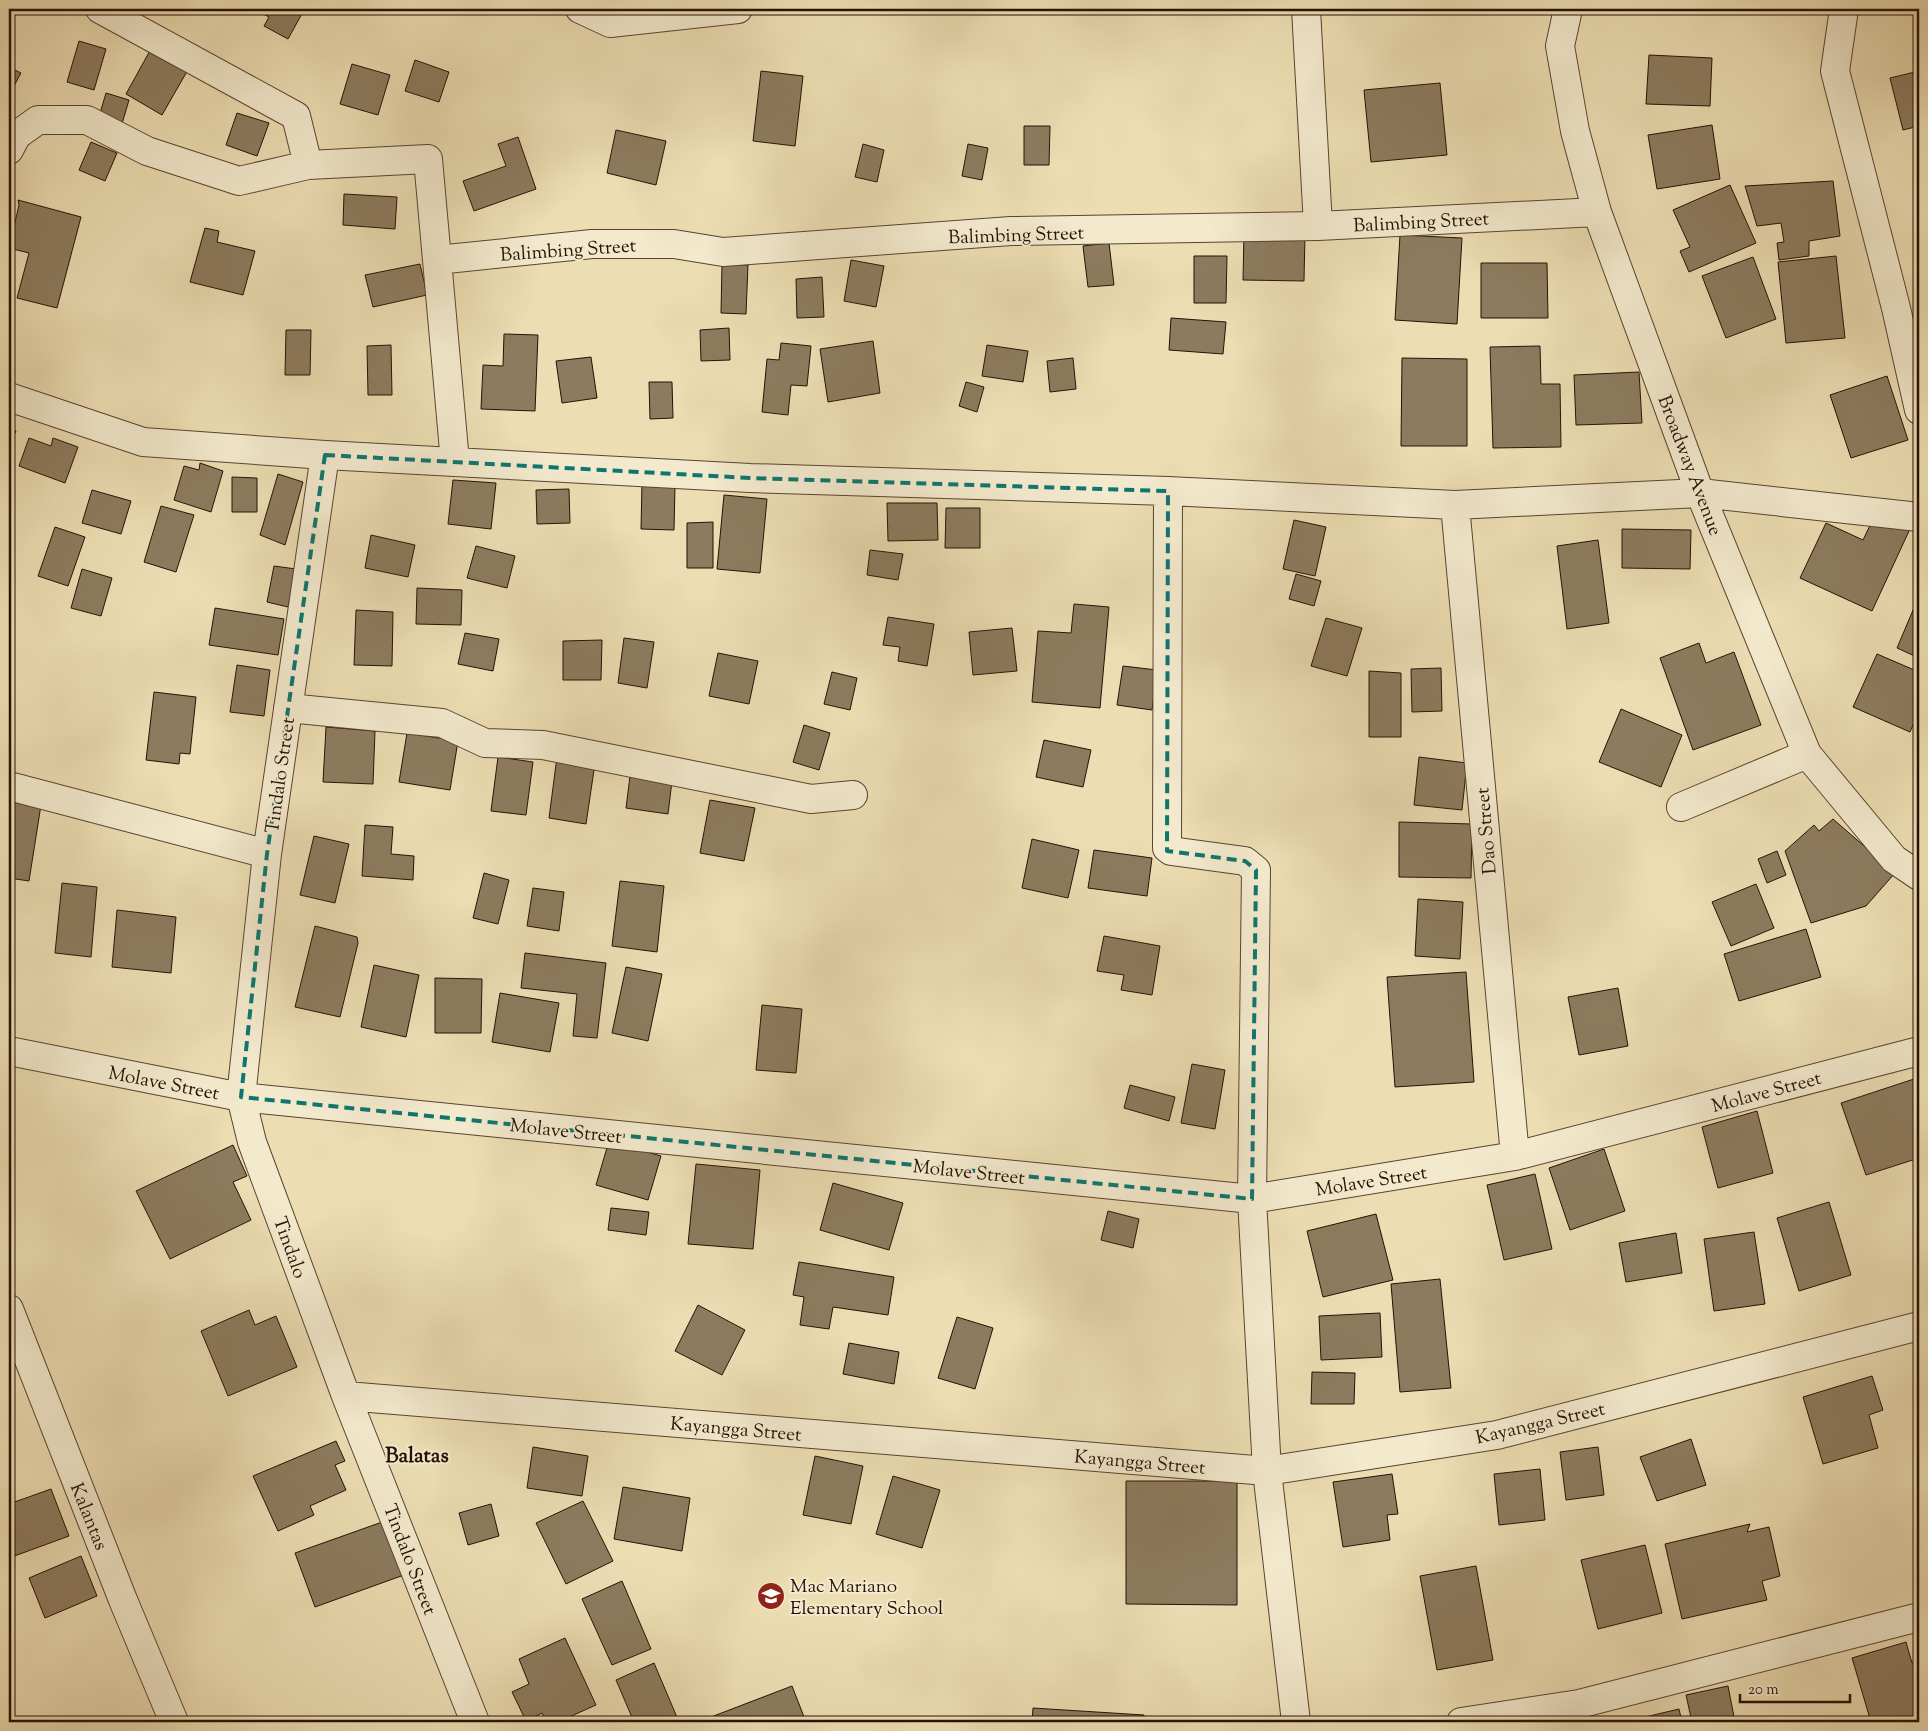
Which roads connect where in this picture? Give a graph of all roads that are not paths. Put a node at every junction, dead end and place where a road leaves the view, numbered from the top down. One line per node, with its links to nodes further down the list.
1 (100, 9): 8 (street)
2 (580, 9): 3 (street)
3 (738, 9)
4 (1306, 9): 10 (street)
5 (1568, 9): 9 (street, Broadway Avenue)
6 (1844, 9): 13 (street)
7 (9, 150): 8 (street)
8 (308, 165): 11 (street)
9 (1597, 212): 10 (street, Balimbing Street); 17 (street, Broadway Avenue)
10 (1318, 226): 11 (street, Balimbing Street)
11 (437, 260): 15 (street)
12 (9, 397): 14 (street)
13 (1919, 410)
14 (325, 455): 15 (street); 20 (street, Tindalo Street)
15 (456, 462): 16 (street)
16 (1168, 491): 18 (street); 31 (street)
17 (1700, 492): 18 (street); 19 (street); 21 (street, Broadway Avenue)
18 (1455, 506): 30 (street, Dao Street)
19 (1919, 517)
20 (288, 708): 23 (street); 25 (street, Tindalo Street)
21 (1807, 754): 24 (street); 26 (street, Broadway Avenue)
22 (9, 786): 25 (street)
23 (853, 795)
24 (1681, 807)
25 (267, 854): 29 (street, Tindalo Street)
26 (1919, 876)
27 (1919, 1050): 30 (street, Molave Street)
28 (9, 1051): 29 (street, Molave Street)
29 (241, 1097): 31 (street, Molave Street); 34 (street, Tindalo)
30 (1515, 1156): 31 (street, Molave Street)
31 (1252, 1200): 35 (street)
32 (9, 1309): 37 (street, Kalantas)
33 (1919, 1326): 35 (street, Kayangga Street)
34 (346, 1396): 35 (street, Kayangga Street); 38 (street, Tindalo Street)
35 (1267, 1471): 39 (street)
36 (1919, 1617): 40 (street)
37 (174, 1722)
38 (475, 1722)
39 (1296, 1722)
40 (1461, 1722)

